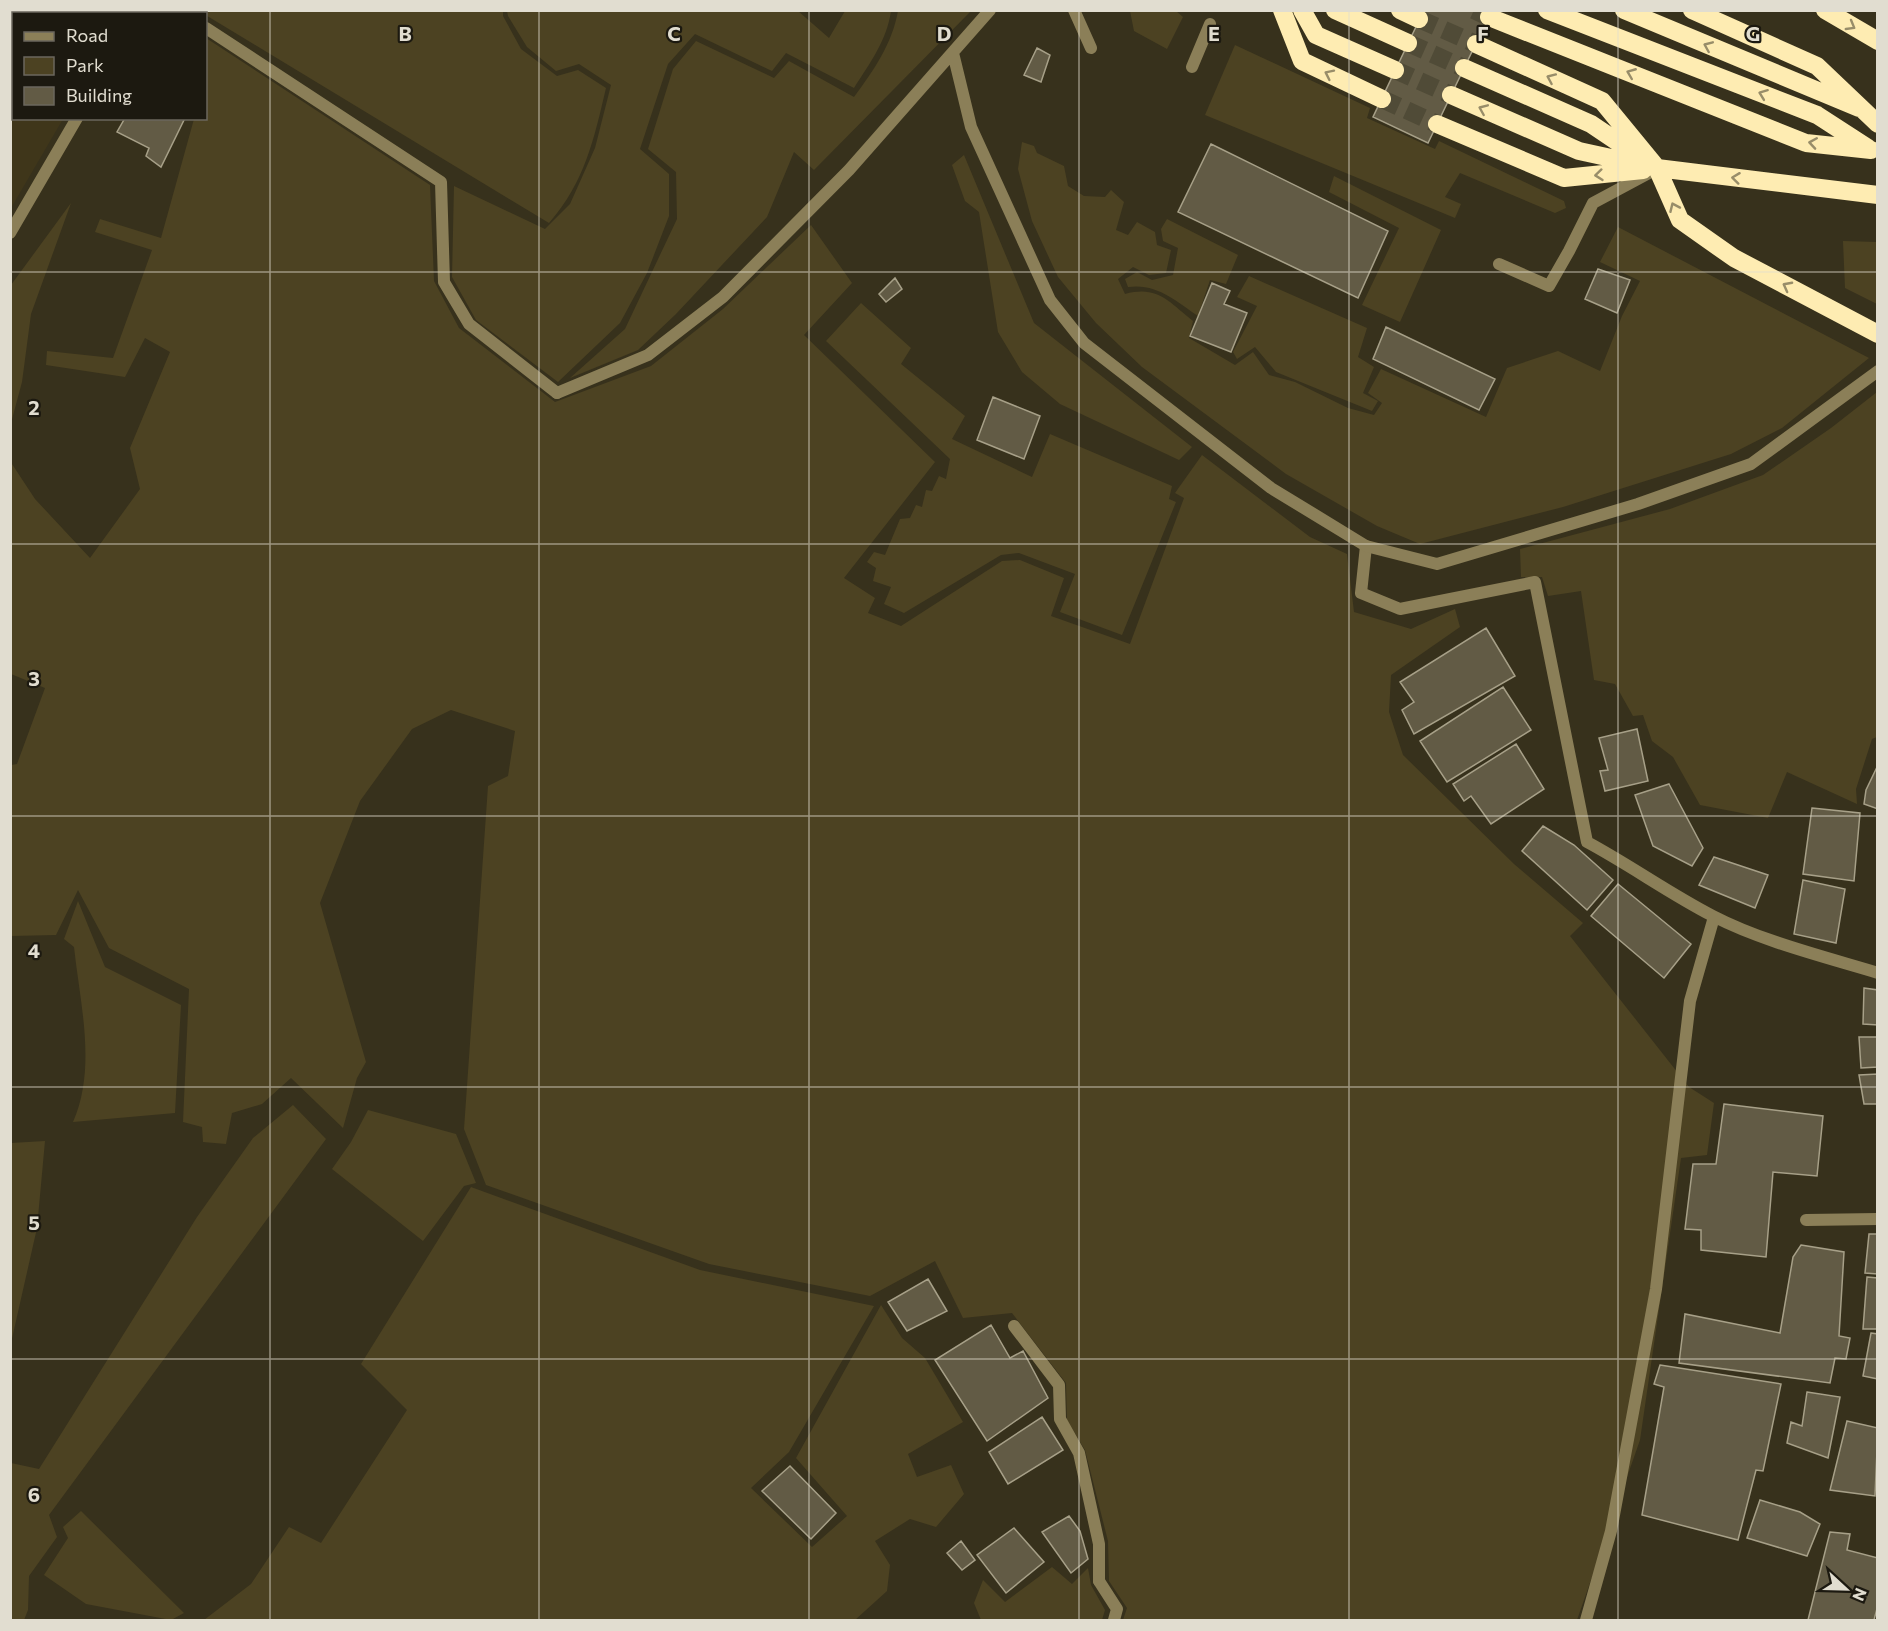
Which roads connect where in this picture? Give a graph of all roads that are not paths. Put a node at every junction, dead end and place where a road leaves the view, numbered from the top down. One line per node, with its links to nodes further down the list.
1 (990, 10): 19 (street)
2 (1074, 10): 18 (street)
3 (1282, 10): 24 (highway, one-way to 3)
4 (1302, 10): 22 (highway)
5 (1335, 10): 16 (highway)
6 (1400, 10): 12 (highway)
7 (1547, 10): 29 (highway, one-way to 7)
8 (1624, 10): 25 (highway, one-way to 8)
9 (1692, 10): 25 (highway)
10 (1825, 10): 15 (highway, one-way to 15)
11 (1489, 17): 29 (highway, one-way to 11)
12 (1419, 19)
13 (1210, 24): 20 (street)
14 (207, 29): 19 (street)
15 (1878, 42)
16 (1408, 43)
17 (1476, 44): 30 (highway, one-way to 17)
18 (1091, 48)
19 (953, 53): 36 (street)
20 (1192, 67)
21 (1464, 68): 30 (highway)
22 (1395, 70)
23 (1451, 95): 30 (highway, one-way to 23)
24 (1382, 99)
25 (1859, 108): 28 (highway)
26 (76, 120): 32 (street)
27 (1437, 124): 30 (highway, one-way to 27)
28 (1878, 124)
29 (1874, 151)
30 (1657, 168): 31 (highway, one-way to 30); 33 (street); 34 (highway, one-way to 30)
31 (1878, 195)
32 (10, 233)
33 (1499, 264)
34 (1878, 334)
35 (1878, 371): 36 (street)
36 (1366, 546): 37 (street)
37 (1714, 917): 38 (street); 43 (street)
38 (1878, 973)
39 (1878, 1219): 40 (street)
40 (1806, 1220)
41 (1014, 1326): 42 (street)
42 (1114, 1620)
43 (1586, 1620)

